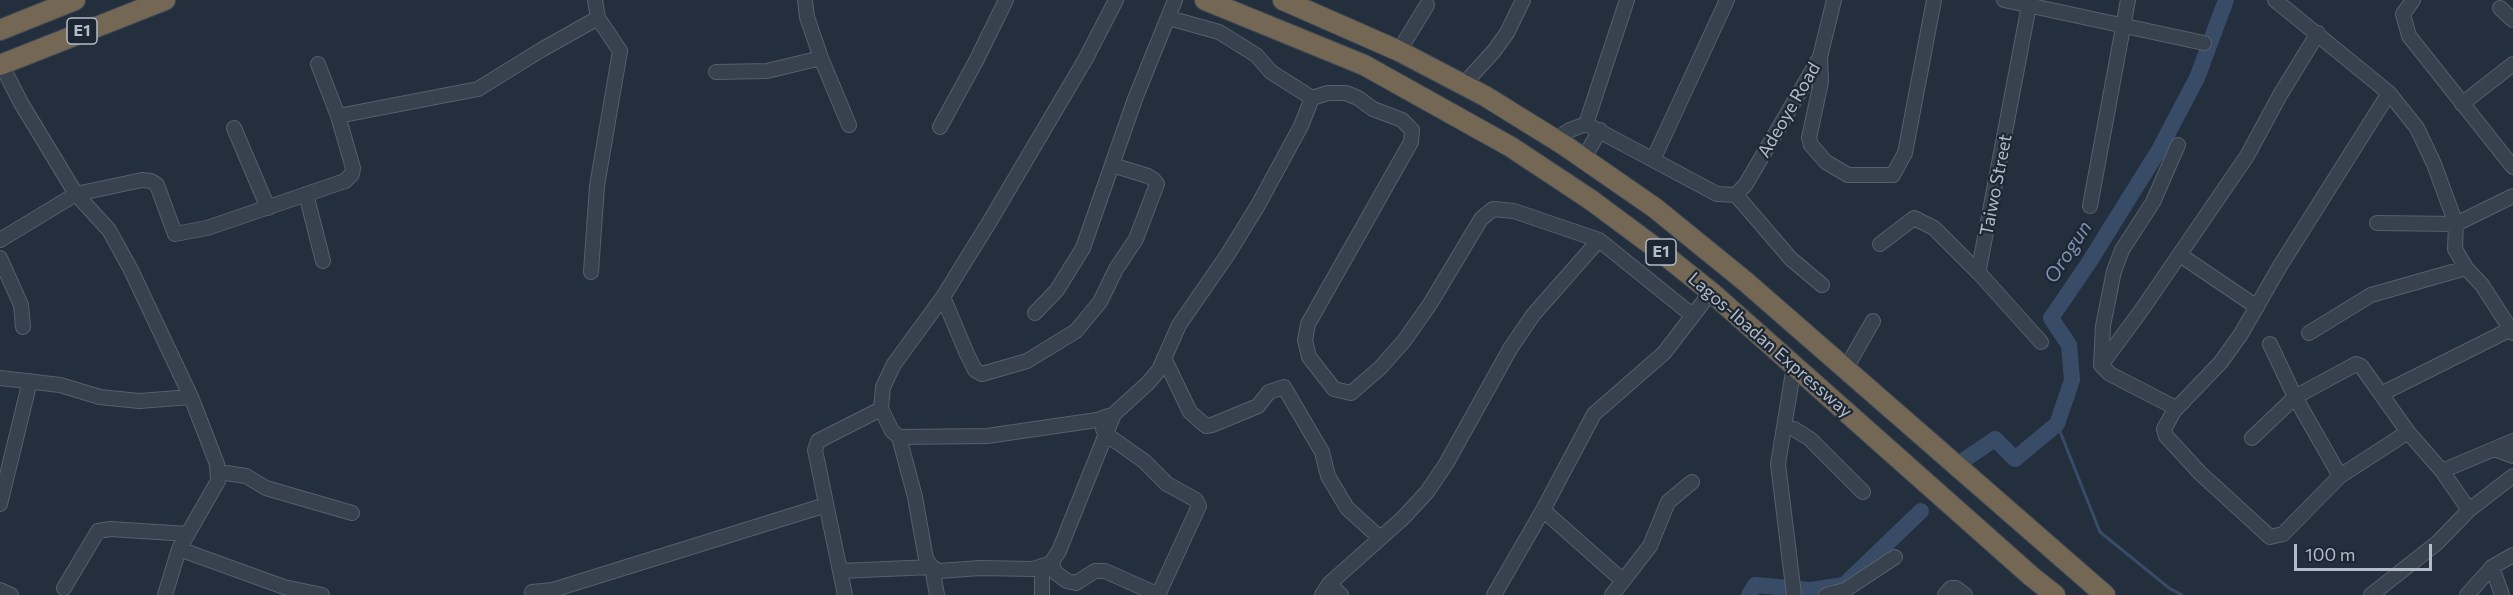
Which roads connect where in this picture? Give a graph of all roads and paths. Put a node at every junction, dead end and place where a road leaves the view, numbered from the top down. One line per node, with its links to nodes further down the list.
1 (75, 0): 26 (highway, E1)
2 (165, 0): 34 (highway, E1)
3 (595, 0): 22 (street)
4 (805, 0): 31 (street)
5 (1006, 0): 43 (street)
6 (1116, 0): 71 (street)
7 (1175, 0): 23 (street)
8 (1205, 0): 70 (highway, Lagos-Ibadan Expressway / E1)
9 (1283, 0): 29 (highway, Lagos-Ibadan Expressway / E1)
10 (1523, 0): 36 (street)
11 (1627, 0): 41 (street)
12 (1727, 0): 49 (street)
13 (1834, 0): 30 (street, Adeoye Road)
14 (1934, 0): 30 (street)
15 (2004, 0): 19 (street)
16 (2128, 0): 25 (street)
17 (2275, 0): 27 (street)
18 (2413, 0): 39 (street)
19 (2029, 2): 25 (street); 68 (street, Taiwo Street)
20 (1427, 5): 29 (street)
21 (2500, 8): 24 (street)
22 (598, 18): 40 (street); 67 (street)
23 (1169, 18): 38 (street); 50 (street)
24 (2513, 20)
25 (2123, 27): 28 (street); 56 (street)
26 (0, 30)
27 (2318, 33): 37 (street); 63 (street)
28 (2204, 43)
29 (1399, 51): 36 (highway, Lagos-Ibadan Expressway / E1)
30 (1820, 57): 54 (street, Adeoye Road)
31 (821, 58): 35 (street); 42 (street)
32 (318, 64): 40 (street)
33 (2513, 64): 39 (street)
34 (1, 65): 52 (street)
35 (716, 72)
36 (1463, 85): 46 (highway, Lagos-Ibadan Expressway / E1)
37 (2389, 93): 59 (street); 72 (street)
38 (1312, 98): 61 (street); 81 (street)
39 (2462, 104): 51 (street)
40 (338, 116): 53 (street)
41 (1586, 124): 45 (street); 46 (street)
42 (849, 125)
43 (940, 127)
44 (234, 128): 57 (street)
45 (1600, 130): 48 (street); 49 (street)
46 (1556, 139): 48 (highway, Lagos-Ibadan Expressway / E1)
47 (2178, 145): 82 (street)
48 (1584, 158): 84 (highway, Lagos-Ibadan Expressway / E1)
49 (1653, 160): 54 (street)
50 (1112, 165): 71 (street); 73 (street)
51 (2513, 167)
52 (76, 194): 57 (street); 60 (street); 88 (street)
53 (306, 194): 57 (street); 65 (street)
54 (1736, 195): 69 (street)
55 (2513, 196): 59 (street)
56 (2090, 206)
57 (268, 207)
58 (2377, 223): 59 (street)
59 (2456, 224): 66 (street)
60 (0, 240)
61 (1599, 240): 74 (street); 114 (street)
62 (1880, 244): 68 (street)
63 (2180, 255): 72 (street); 82 (street)
64 (0, 258): 76 (street)
65 (323, 261)
66 (2466, 268): 77 (street); 78 (street)
67 (591, 272)
68 (1979, 273): 79 (street)
69 (1822, 285)
70 (1711, 292): 74 (street); 83 (highway, Lagos-Ibadan Expressway / E1)
71 (944, 297): 91 (street)
72 (2257, 306): 90 (street)
73 (1035, 313)
74 (1692, 315): 110 (street)
75 (1873, 321): 84 (street)
76 (23, 327)
77 (2512, 331): 87 (street)
78 (2309, 333)
79 (2041, 342)
80 (2270, 344): 89 (street)
81 (1164, 358): 92 (street); 114 (street)
82 (2101, 365): 90 (street)
83 (1794, 366): 94 (street); 141 (highway, Lagos-Ibadan Expressway / E1)
84 (1845, 370): 142 (highway, Lagos-Ibadan Expressway / E1)
85 (0, 378): 86 (street)
86 (30, 381): 88 (street); 108 (street)
87 (2381, 393): 89 (street); 95 (street)
88 (192, 397): 103 (street)
89 (2295, 397): 98 (street); 104 (street)
90 (2176, 408): 104 (street)
91 (881, 410): 97 (street); 109 (street)
92 (1114, 414): 93 (street); 96 (street)
93 (1097, 420): 96 (street); 97 (street)
94 (1784, 427): 107 (street); 137 (street)
95 (2408, 432): 102 (street); 104 (street)
96 (1107, 435): 118 (street); 133 (street)
97 (899, 437): 119 (street)
98 (2252, 438)
99 (2513, 441): 100 (street)
100 (2494, 449): 101 (street); 102 (street)
101 (2513, 456)
102 (2442, 471): 111 (street)
103 (219, 472): 112 (street); 113 (street)
104 (2340, 476)
105 (2513, 476): 111 (street)
106 (1692, 482): 122 (street)
107 (1863, 492)
108 (1, 494)
109 (826, 506): 121 (street); 126 (street)
110 (1543, 510): 122 (street); 135 (street)
111 (2469, 510): 143 (street)
112 (352, 513)
113 (188, 534): 115 (street); 123 (street)
114 (1380, 538): 125 (street)
115 (179, 549): 128 (street); 129 (street)
116 (2513, 555): 120 (street)
117 (1895, 557): 138 (street)
118 (1046, 564): 119 (street); 132 (street); 133 (street)
119 (932, 567): 121 (street); 131 (street)
120 (2492, 567): 144 (street); 145 (street)
121 (840, 571): 130 (street)
122 (1622, 580): 136 (street)
123 (64, 588)
124 (0, 590): 127 (street)
125 (1326, 590): 134 (street)
126 (532, 592)
127 (11, 595)
128 (165, 595)
129 (322, 595)
130 (845, 595)
131 (937, 595)
132 (1042, 595)
133 (1159, 595)
134 (1341, 595)
135 (1494, 595)
136 (1612, 595)
137 (1794, 595)
138 (1826, 595)
139 (1945, 595): 140 (street)
140 (1965, 595)
141 (2055, 595)
142 (2105, 595)
143 (2371, 595)
144 (2467, 595)
145 (2502, 595)

